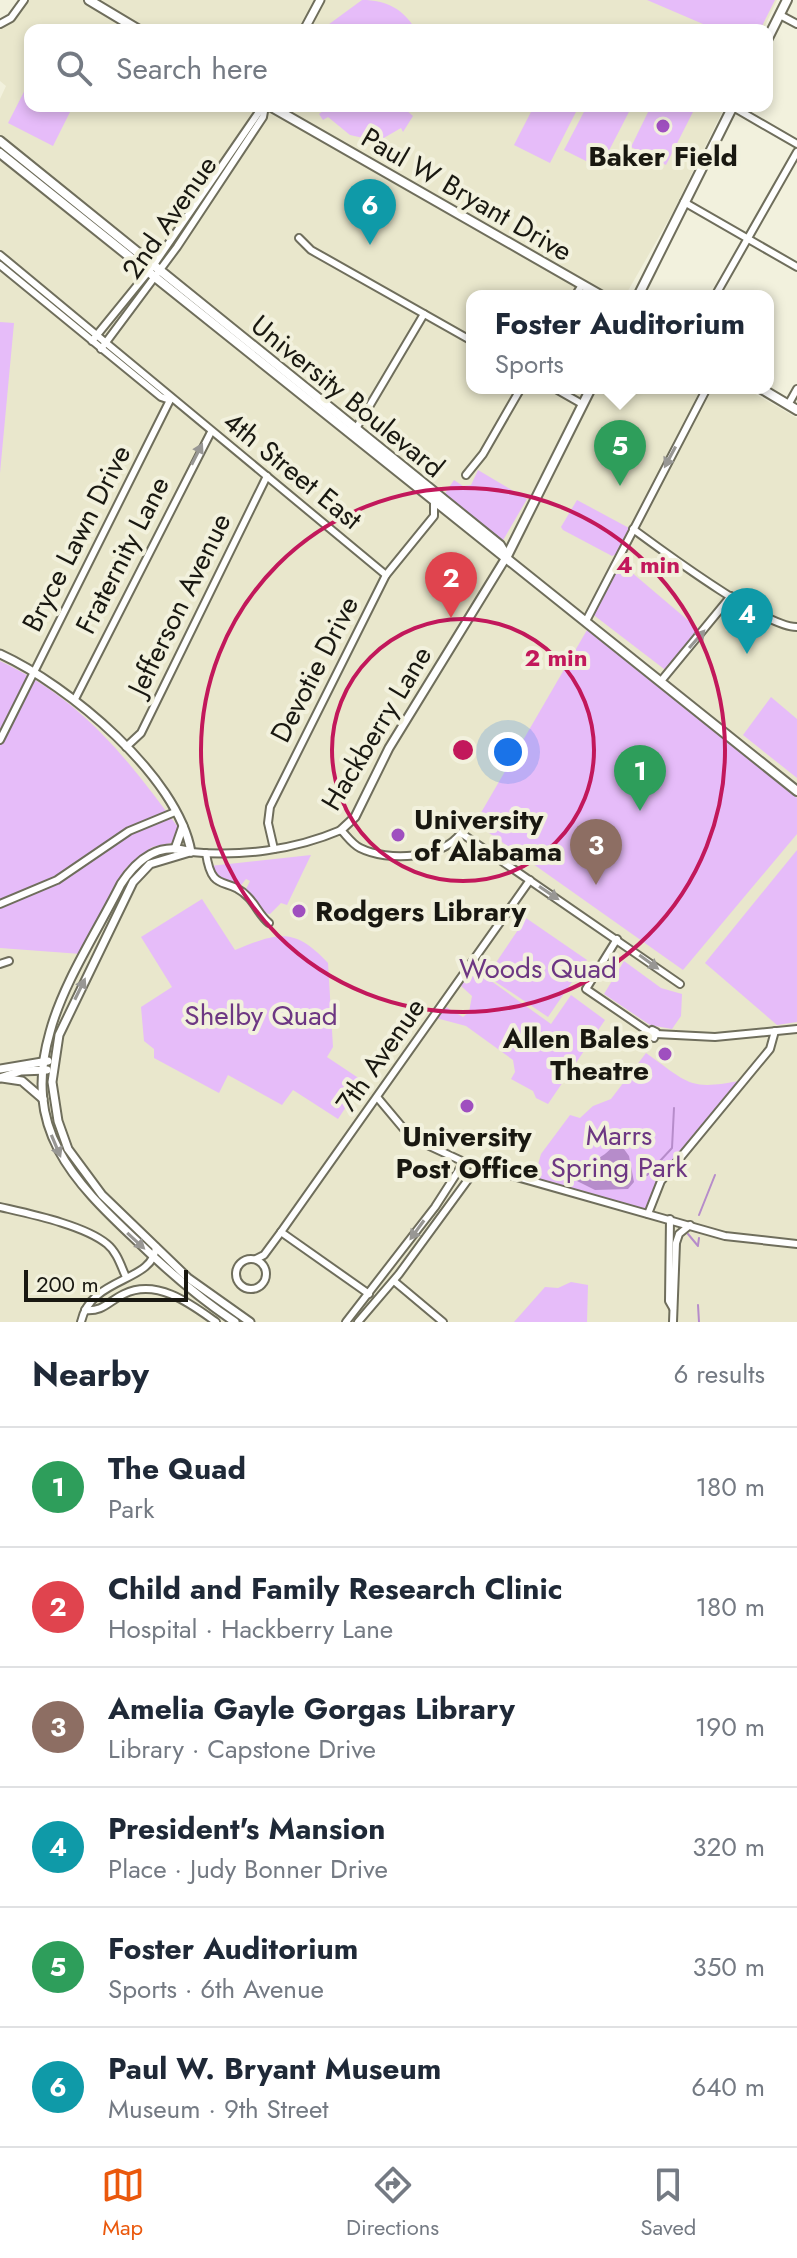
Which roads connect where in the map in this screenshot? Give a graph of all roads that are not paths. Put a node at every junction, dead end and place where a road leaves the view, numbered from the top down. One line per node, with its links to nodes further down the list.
1 (24, 0): 6 (street)
2 (89, 0): 7 (main road)
3 (320, 0): 8 (street)
4 (787, 0): 5 (main road)
5 (780, 15): 9 (street); 10 (main road)
6 (0, 24)
7 (129, 24)
8 (307, 24)
9 (797, 24)
10 (773, 28)
11 (264, 112): 25 (street, 2nd Avenue)
12 (277, 112): 26 (main road, Paul W Bryant Drive)
13 (730, 112): 19 (main road)
14 (743, 112): 16 (street)
15 (0, 141): 25 (main road)
16 (797, 144)
17 (797, 152): 21 (street)
18 (0, 153): 25 (main road)
19 (684, 202): 21 (street); 29 (main road)
20 (299, 238): 31 (street)
21 (747, 238): 24 (street); 30 (street)
22 (0, 255): 32 (street, 4th Street East)
23 (0, 265): 32 (street, 4th Street East)
24 (797, 267)
25 (153, 273): 32 (street, 2nd Avenue); 34 (street, 2nd Avenue); 45 (main road, University Boulevard)
26 (582, 285): 27 (street); 28 (main road, Paul W Bryant Drive)
27 (579, 290)
28 (591, 290)
29 (642, 290)
30 (718, 290)
31 (424, 314): 33 (street); 45 (street)
32 (94, 338): 34 (street, 4th Street East)
33 (466, 338)
34 (104, 346): 41 (street, 4th Street East)
35 (797, 389): 43 (street)
36 (518, 394): 46 (street)
37 (564, 394): 42 (street)
38 (588, 394): 42 (main road, Hackberry Lane)
39 (704, 394): 51 (street, one-way to 51)
40 (770, 394): 43 (main road)
41 (170, 400): 44 (street, 4th Street East); 58 (street, Bryce Lawn Drive)
42 (582, 404): 52 (main road, Hackberry Lane)
43 (793, 407)
44 (211, 432): 47 (street, 4th Street East); 60 (street, Fraternity Lane, one-way to 44)
45 (354, 433): 48 (main road, University Boulevard); 52 (main road, University Boulevard)
46 (466, 475)
47 (267, 476): 53 (street, 4th Street East); 62 (street, Jefferson Avenue)
48 (434, 501): 49 (main road, University Boulevard); 50 (street, Devotie Drive)
49 (451, 515): 50 (street); 52 (main road, University Boulevard)
50 (430, 521): 53 (street, Devotie Drive)
51 (633, 529): 54 (street); 55 (street)
52 (507, 556): 55 (main road, University Boulevard); 66 (street, Hackberry Lane)
53 (386, 575): 68 (street, Devotie Drive)
54 (731, 596): 56 (street); 59 (street, one-way to 54)
55 (586, 621): 59 (main road, University Boulevard)
56 (797, 627)
57 (0, 654): 58 (street)
58 (34, 671): 60 (street); 61 (street, Bryce Lawn Drive)
59 (661, 681): 63 (main road, University Boulevard)
60 (75, 699): 62 (street)
61 (0, 740)
62 (126, 747): 64 (street)
63 (797, 791)
64 (175, 812): 65 (street); 72 (street)
65 (183, 824): 67 (street); 69 (street)
66 (341, 830): 68 (street, Hackberry Lane); 71 (street)
67 (175, 849): 69 (street, Hackberry Lane); 80 (street, Hackberry Lane)
68 (274, 849): 70 (street, Hackberry Lane)
69 (191, 852): 70 (street, Hackberry Lane); 80 (street, Hackberry Lane, one-way to 69)
70 (206, 853): 73 (street)
71 (530, 880): 74 (street, one-way to 74); 83 (street, 7th Avenue)
72 (0, 904)
73 (269, 923)
74 (617, 939): 77 (street, one-way to 77); 79 (street)
75 (9, 961): 76 (street)
76 (0, 964)
77 (680, 984)
78 (797, 1029): 79 (street)
79 (775, 1031): 90 (street)
80 (49, 1066): 81 (street); 82 (street); 84 (street, Hackberry Lane); 95 (street, Hackberry Lane)
81 (0, 1069)
82 (0, 1078): 84 (street)
83 (377, 1097): 85 (street); 93 (street, 7th Avenue)
84 (43, 1100): 97 (street, Hackberry Lane, one-way to 97)
85 (464, 1162): 86 (street); 87 (street)
86 (478, 1166): 89 (street); 90 (street)
87 (439, 1201): 89 (street); 100 (street, one-way to 100)
88 (0, 1207): 101 (street)
89 (448, 1207): 102 (street)
90 (648, 1214): 91 (street)
91 (670, 1219): 92 (street); 104 (street)
92 (690, 1225): 94 (street); 104 (street)
93 (281, 1232): 96 (street, 7th Avenue); 103 (street)
94 (797, 1244)
95 (156, 1247): 97 (street); 110 (street, Hackberry Lane)
96 (264, 1255): 98 (street, 7th Avenue); 99 (street)
97 (155, 1259): 101 (street); 109 (street, Hackberry Lane)
98 (256, 1259): 99 (street); 99 (street, 7th Avenue)
99 (263, 1264)
100 (390, 1267): 102 (street); 103 (street)
101 (126, 1277): 105 (street)
102 (394, 1281): 106 (street); 113 (street)
103 (369, 1294): 106 (street); 111 (street)
104 (673, 1308): 114 (street)
105 (85, 1310): 107 (street); 108 (street)
106 (365, 1313): 112 (street)
107 (81, 1322)
108 (216, 1322)
109 (235, 1322)
110 (250, 1322)
111 (346, 1322)
112 (358, 1322)
113 (443, 1322)
114 (673, 1322)

